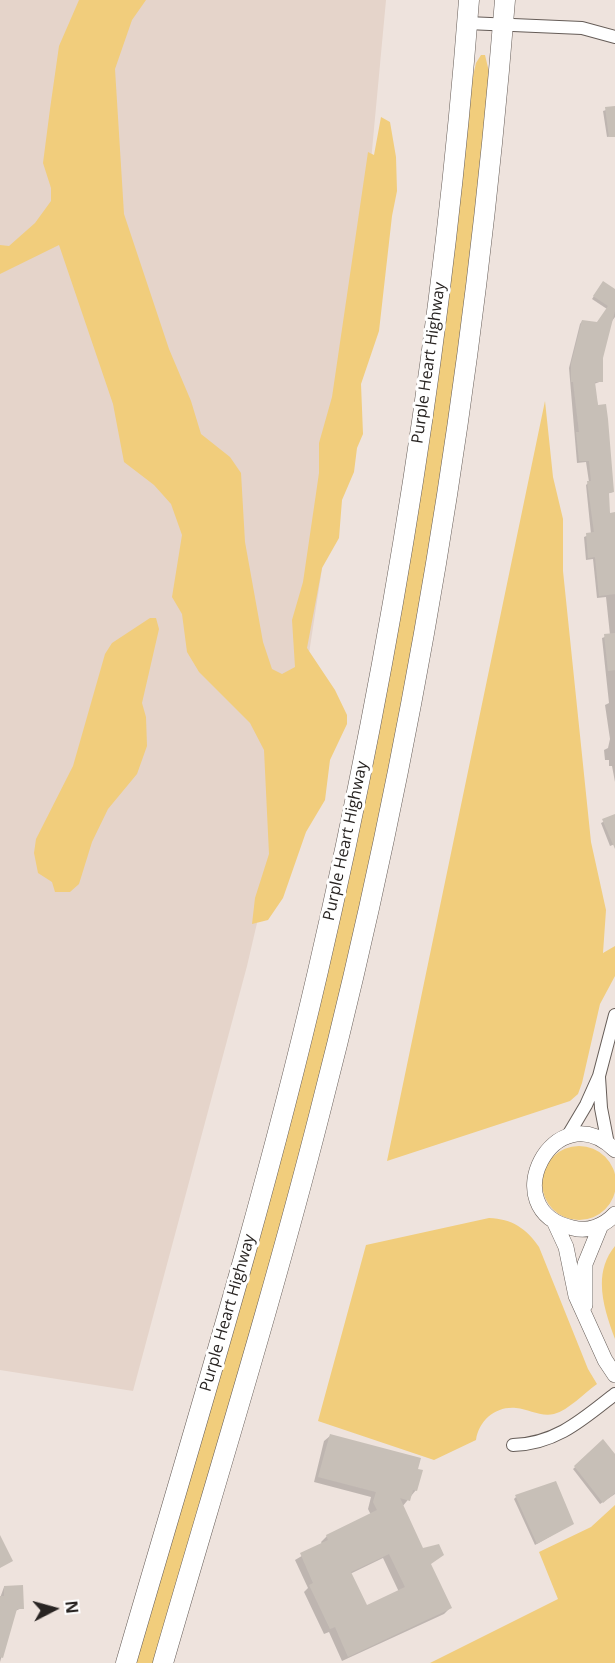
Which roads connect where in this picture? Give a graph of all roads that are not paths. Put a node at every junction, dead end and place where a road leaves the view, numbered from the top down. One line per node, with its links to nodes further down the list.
1 (469, 0): 3 (main road, Purple Heart Highway)
2 (505, 0): 4 (main road)
3 (467, 23): 4 (street); 17 (main road, Purple Heart Highway)
4 (503, 26): 5 (street); 18 (main road)
5 (615, 38)
6 (615, 1015): 7 (street)
7 (599, 1076): 8 (street); 9 (street)
8 (567, 1137): 9 (street); 11 (street)
9 (612, 1147)
10 (615, 1215): 12 (street)
11 (554, 1221): 12 (street); 13 (street)
12 (601, 1225): 13 (street)
13 (585, 1311): 14 (street)
14 (615, 1375)
15 (615, 1394): 16 (street)
16 (513, 1445)
17 (126, 1663)
18 (163, 1663)

